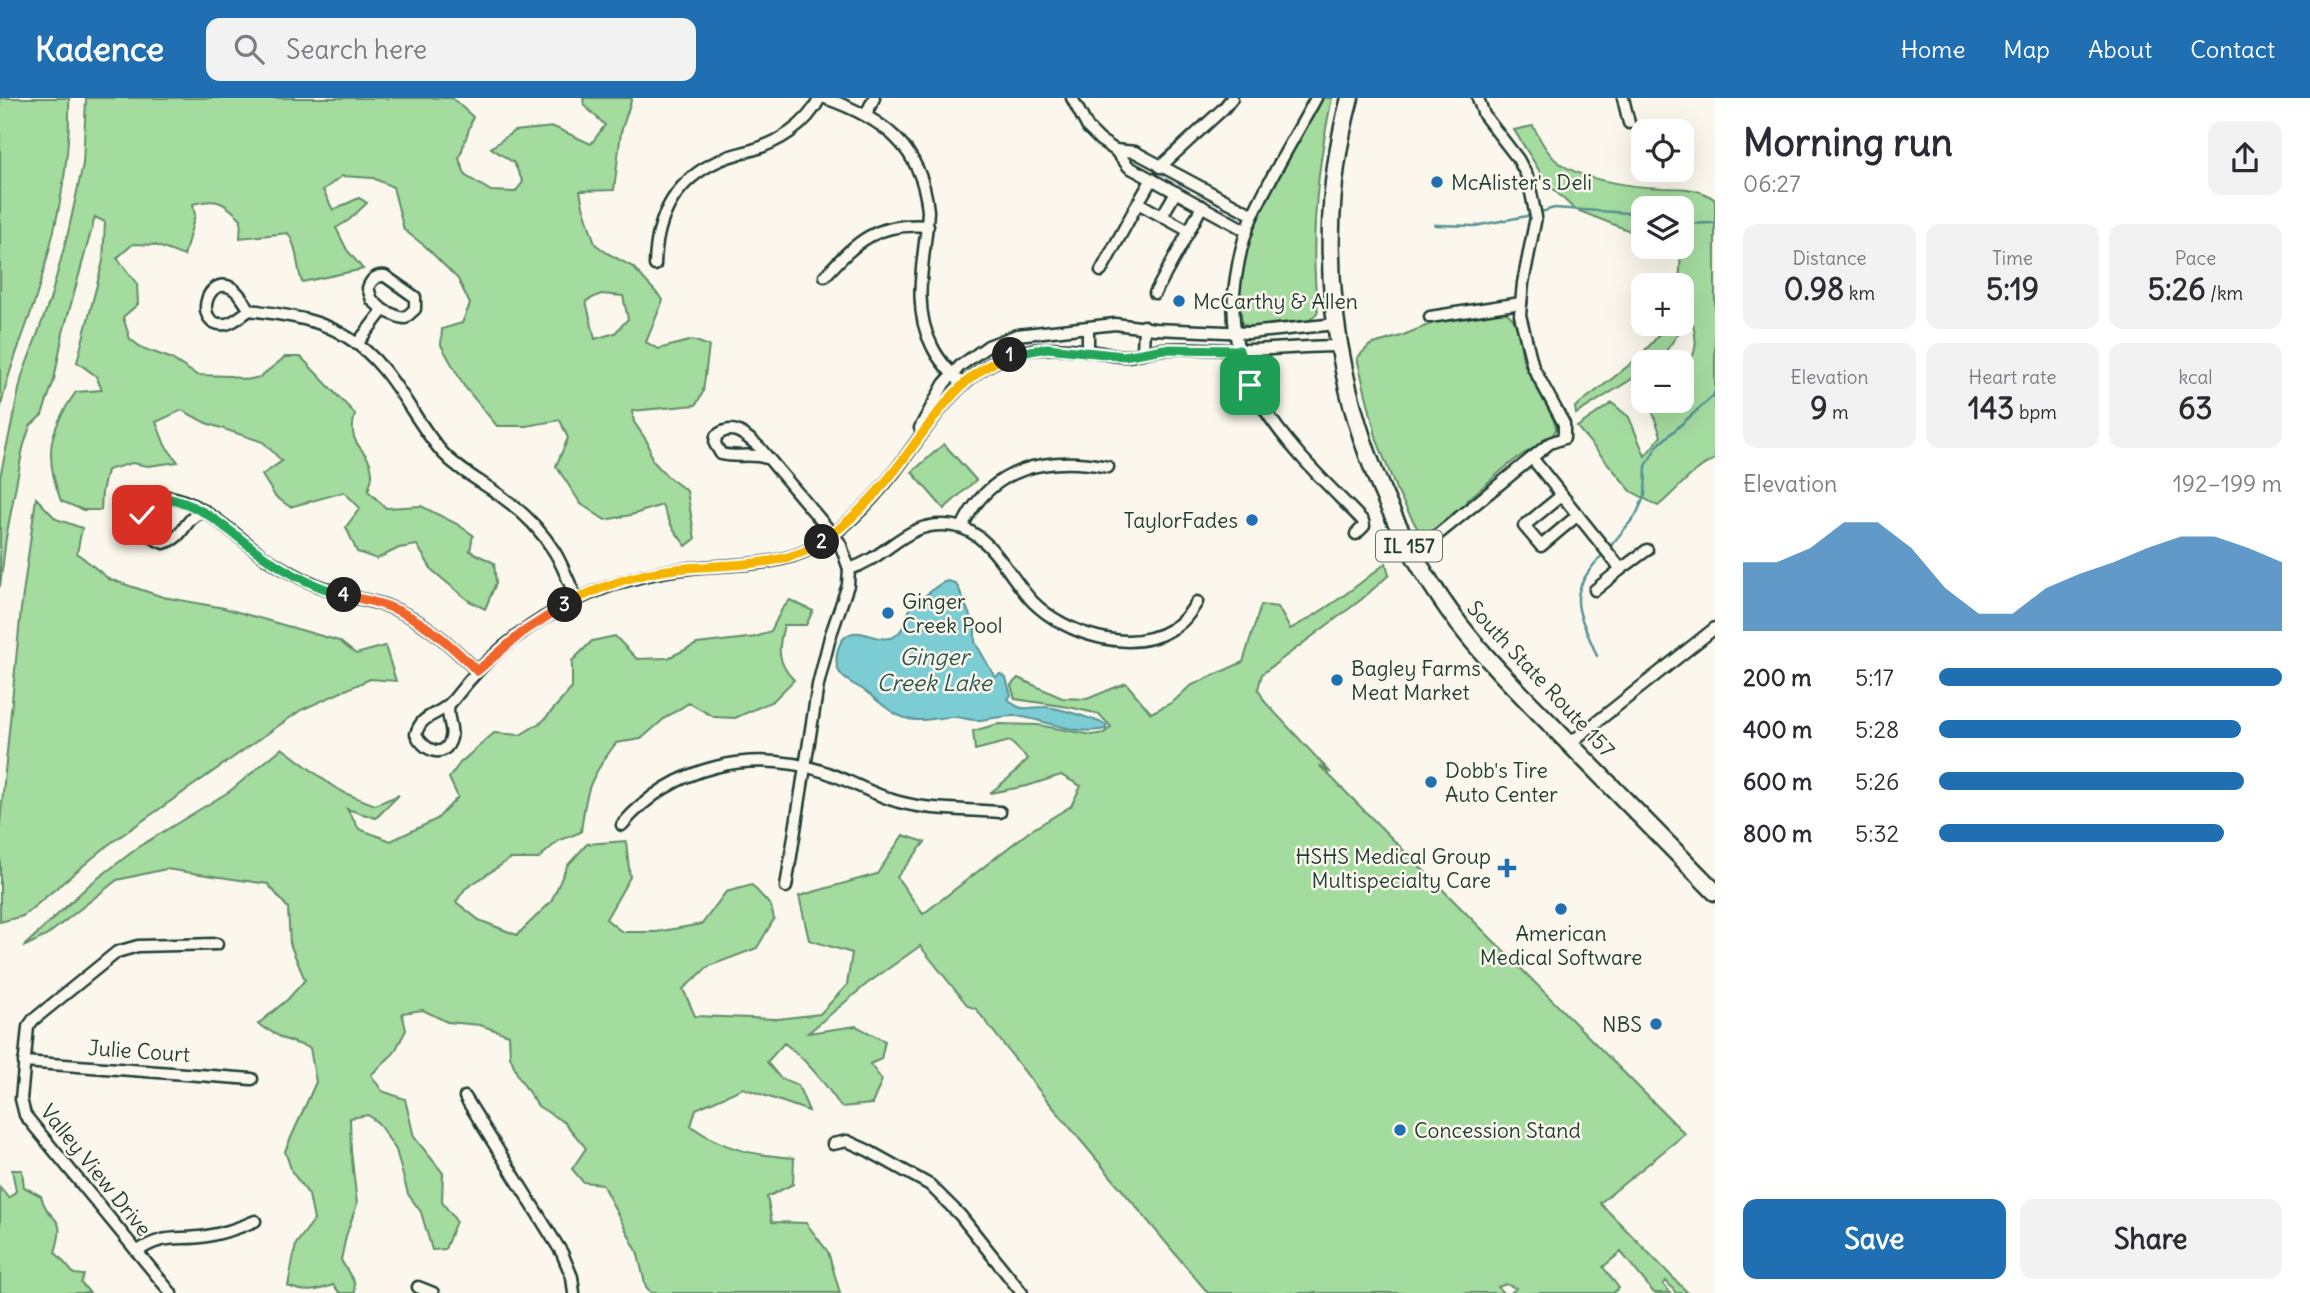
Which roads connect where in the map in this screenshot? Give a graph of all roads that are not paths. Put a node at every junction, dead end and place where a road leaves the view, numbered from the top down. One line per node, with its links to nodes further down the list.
1 (822, 98): 9 (street); 23 (street)
2 (874, 98): 9 (street)
3 (1072, 98): 11 (street)
4 (1232, 98): 12 (street)
5 (1316, 98): 18 (street)
6 (1350, 98): 31 (main road, South State Route 157 / IL 157)
7 (1623, 98): 10 (street)
8 (1478, 99): 27 (street)
9 (866, 114): 20 (street)
10 (1629, 123)
11 (1115, 150): 12 (street); 14 (street)
12 (1160, 167): 13 (street)
13 (1172, 173): 15 (street); 18 (street)
14 (1152, 179): 15 (street); 16 (street)
15 (1171, 190): 17 (street); 19 (street)
16 (1138, 203): 19 (street); 24 (street)
17 (1202, 206): 21 (street); 22 (street)
18 (1253, 215): 21 (street)
19 (1162, 216): 22 (street)
20 (928, 226): 25 (street); 40 (street)
21 (1247, 230): 34 (street)
22 (1189, 232): 26 (street)
23 (655, 265)
24 (1101, 271)
25 (825, 276)
26 (1156, 293)
27 (1521, 303): 30 (street); 44 (street)
28 (250, 310): 28 (street); 35 (street)
29 (383, 310): 29 (street); 35 (street)
30 (1430, 317)
31 (1336, 324): 34 (street); 36 (main road, South State Route 157 / IL 157)
32 (1144, 326): 33 (street); 34 (street); 39 (street)
33 (1088, 328): 38 (street); 40 (street)
34 (1236, 332): 37 (street)
35 (357, 344): 57 (street)
36 (1340, 346): 37 (street); 53 (main road, South State Route 157 / IL 157)
37 (1239, 350): 39 (street); 51 (street)
38 (1088, 351): 39 (street); 41 (street)
39 (1143, 352)
40 (952, 374): 41 (street); 42 (street)
41 (962, 385): 42 (street)
42 (910, 451): 50 (street)
43 (767, 458): 43 (street); 50 (street)
44 (1532, 458): 46 (street); 53 (street)
45 (1108, 467): 49 (street)
46 (1562, 495): 48 (street); 48 (street)
47 (205, 511): 47 (street); 60 (street)
48 (1578, 516): 55 (street)
49 (962, 527): 54 (street); 58 (street)
50 (833, 534): 54 (street); 57 (street)
51 (1356, 534)
52 (1647, 550): 55 (street)
53 (1414, 554): 62 (main road, South State Route 157 / IL 157)
54 (849, 569): 63 (street)
55 (1621, 569): 56 (street)
56 (1595, 590)
57 (577, 599): 60 (street)
58 (1197, 602)
59 (1715, 628): 62 (street)
60 (477, 671): 61 (street)
61 (449, 705): 61 (street)
62 (1569, 744): 67 (main road, South State Route 157 / IL 157)
63 (804, 766): 64 (street); 65 (street); 66 (street)
64 (1000, 812)
65 (622, 825)
66 (786, 887)
67 (1714, 888)
68 (217, 944): 69 (street, Valley View Drive)
69 (24, 1062): 70 (street, Julie Court); 74 (street, Valley View Drive)
70 (252, 1079)
71 (465, 1097): 78 (street)
72 (833, 1144): 79 (street)
73 (255, 1222): 74 (street)
74 (137, 1252): 76 (street, Valley View Drive)
75 (418, 1287): 77 (street)
76 (171, 1293)
77 (433, 1293)
78 (574, 1293)
79 (1022, 1293)

